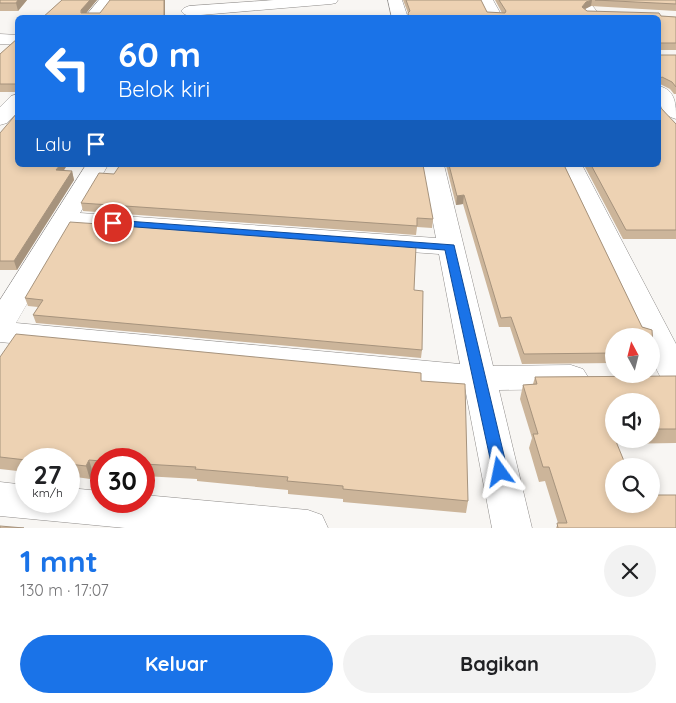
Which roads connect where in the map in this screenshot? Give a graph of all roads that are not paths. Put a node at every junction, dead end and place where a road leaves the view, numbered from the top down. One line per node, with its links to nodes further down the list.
1 (107, 0): 7 (street)
2 (331, 0): 6 (street)
3 (395, 0): 8 (street)
4 (486, 0): 9 (street)
5 (580, 0): 10 (street)
6 (190, 9)
7 (94, 15)
8 (399, 15)
9 (494, 15)
10 (599, 15)
11 (0, 39): 12 (street)
12 (15, 40)
13 (15, 103): 14 (street)
14 (0, 119)
15 (97, 167): 18 (street)
16 (426, 167): 19 (street)
17 (572, 167): 22 (street)
18 (65, 220): 19 (street); 20 (street)
19 (450, 247): 24 (street)
20 (0, 324)
21 (0, 332): 24 (street)
22 (666, 376)
23 (598, 377): 24 (street)
24 (481, 378): 27 (street)
25 (0, 499): 26 (street)
26 (308, 528)
27 (512, 528)

